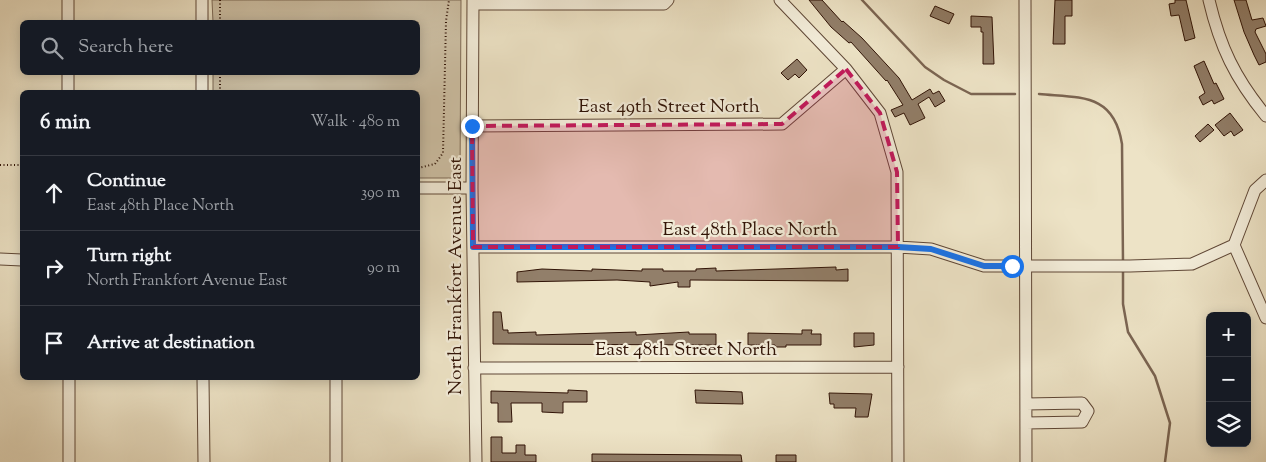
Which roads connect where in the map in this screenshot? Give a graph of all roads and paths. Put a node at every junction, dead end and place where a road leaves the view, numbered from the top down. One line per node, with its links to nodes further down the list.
1 (68, 0): 10 (street)
2 (202, 0): 11 (street)
3 (220, 0): 12 (path)
4 (449, 0): 24 (path)
5 (668, 0): 9 (street)
6 (780, 0): 13 (street)
7 (1025, 0): 33 (street)
8 (1210, 0): 20 (street)
9 (473, 2): 21 (street, North Frankfort Avenue East)
10 (68, 20)
11 (202, 20)
12 (220, 20)
13 (846, 69): 21 (street, East 49th Street North); 30 (street)
14 (68, 75): 17 (street)
15 (202, 75): 18 (street)
16 (220, 75): 19 (path)
17 (68, 90)
18 (202, 90)
19 (220, 90)
20 (1266, 116)
21 (472, 126): 27 (street, North Frankfort Avenue East)
22 (0, 165): 23 (path)
23 (20, 165)
24 (420, 168)
25 (1266, 180): 28 (street)
26 (420, 188): 27 (street)
27 (472, 188): 29 (street, North Frankfort Avenue East)
28 (1234, 245): 33 (street); 34 (street)
29 (473, 247): 30 (street, East 48th Place North); 36 (street, North Frankfort Avenue East)
30 (898, 247): 33 (street, East 48th Place North); 35 (street)
31 (0, 260): 32 (street)
32 (20, 260)
33 (1026, 266): 40 (street)
34 (1266, 318)
35 (898, 367): 36 (street, East 48th Street North); 46 (street)
36 (474, 368): 45 (street, North Frankfort Avenue East)
37 (69, 380): 42 (street)
38 (203, 380): 43 (street)
39 (336, 380): 44 (street)
40 (1026, 404): 41 (street); 41 (street)
41 (1026, 423): 47 (street)
42 (70, 462)
43 (204, 462)
44 (336, 462)
45 (476, 462)
46 (898, 462)
47 (1026, 462)

